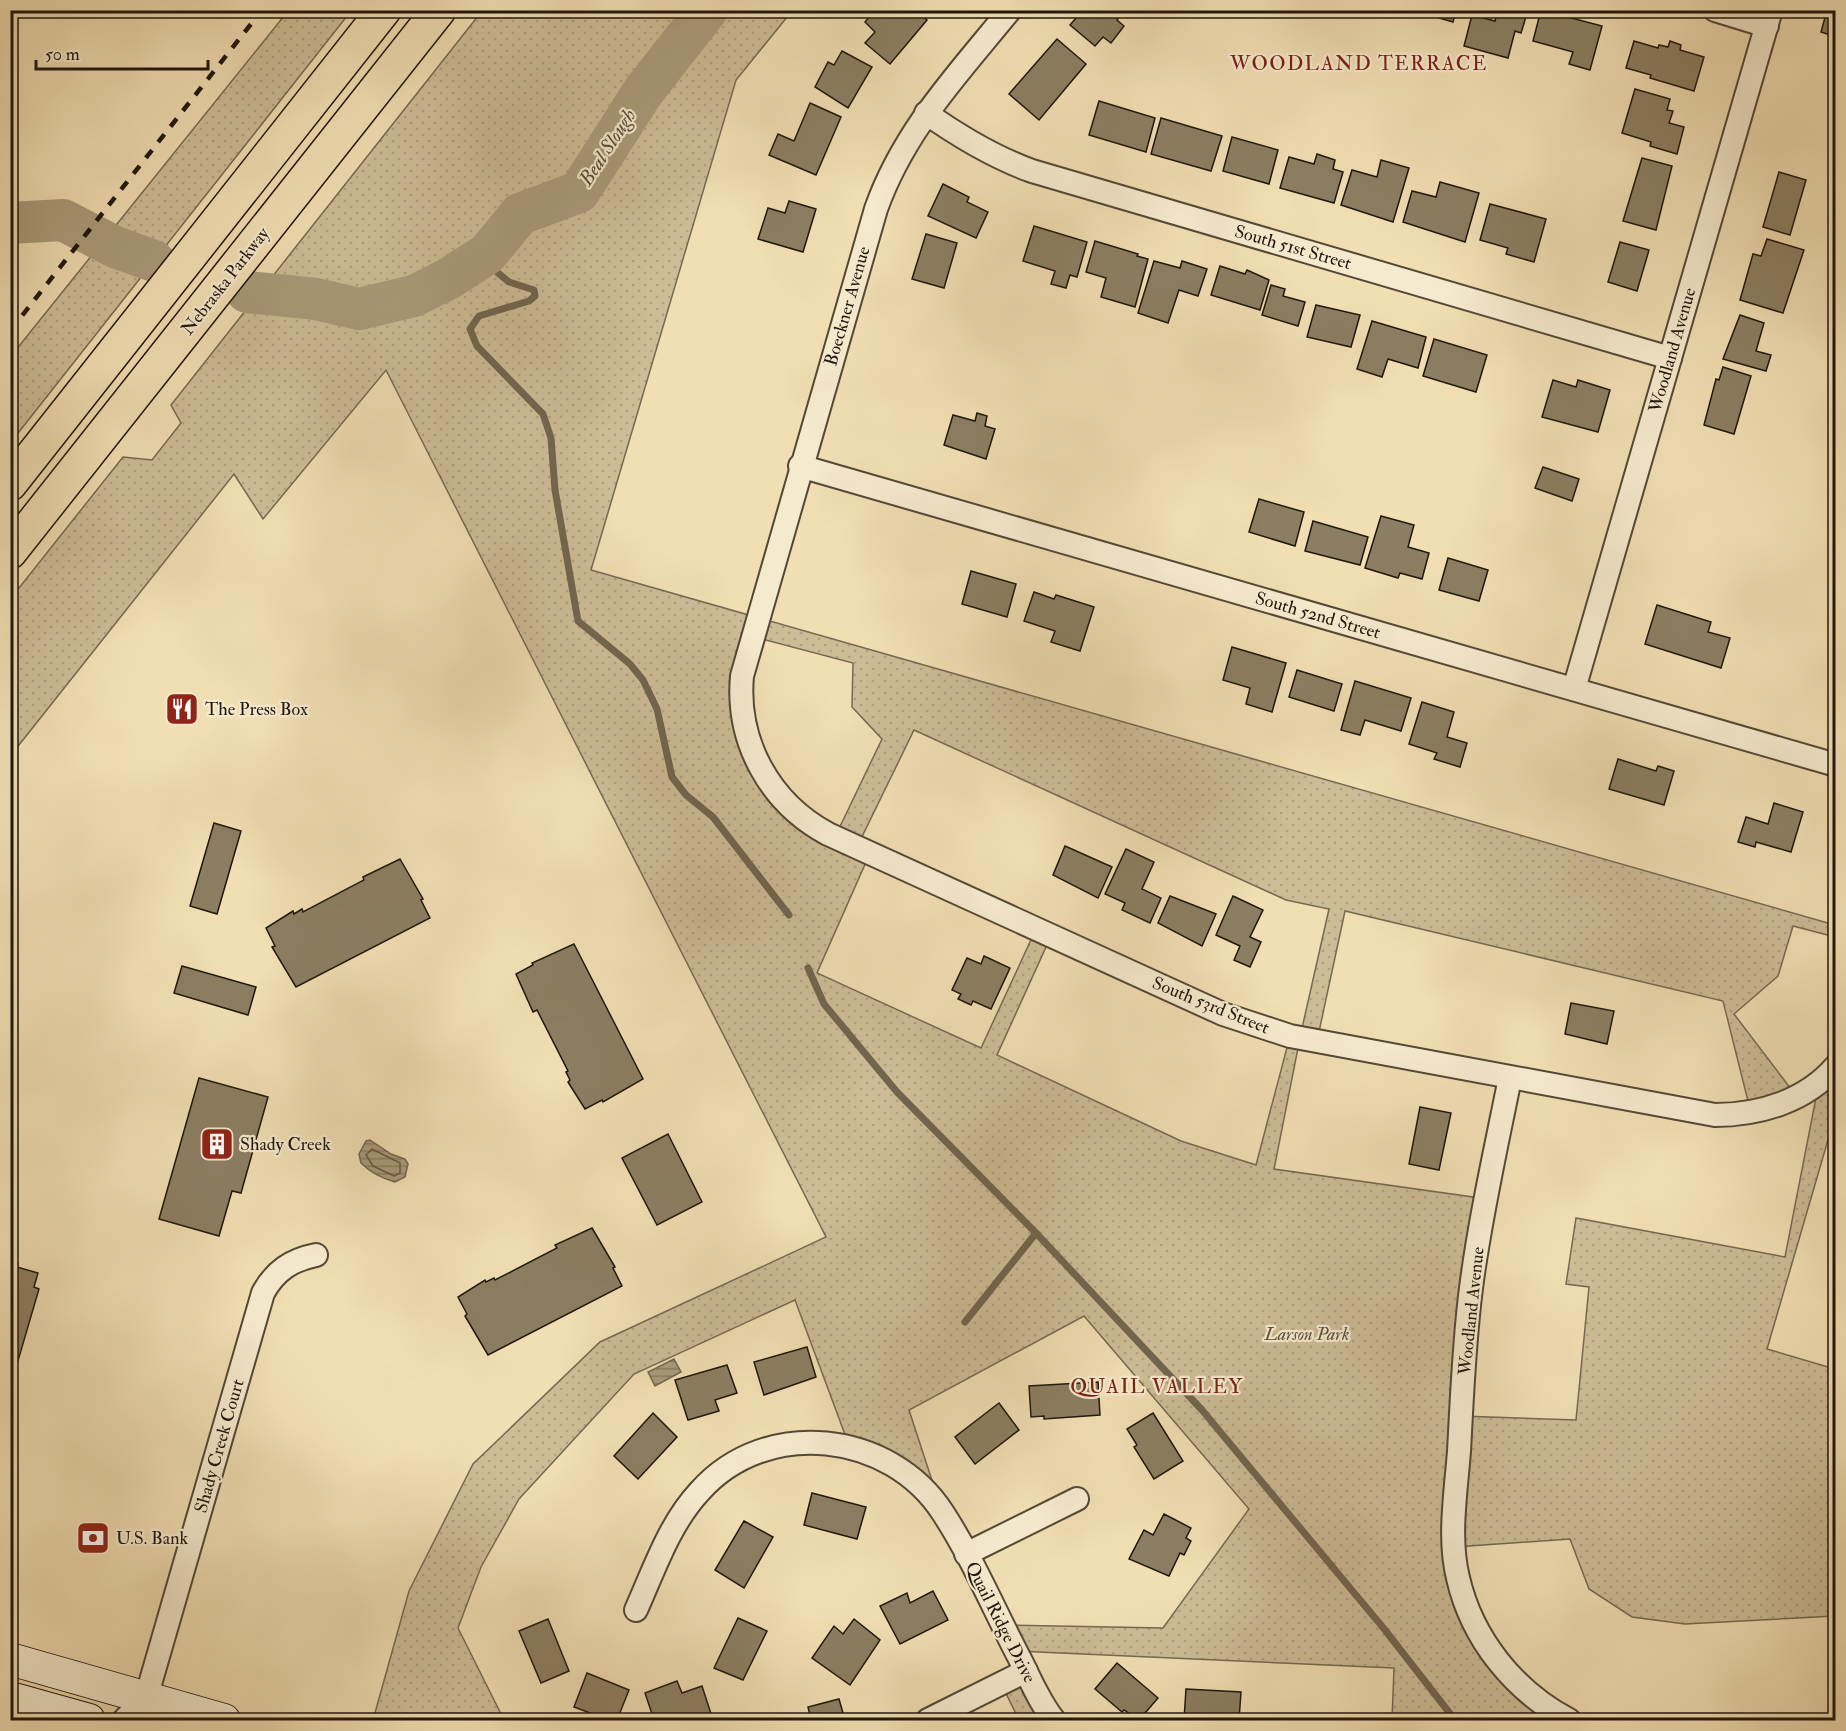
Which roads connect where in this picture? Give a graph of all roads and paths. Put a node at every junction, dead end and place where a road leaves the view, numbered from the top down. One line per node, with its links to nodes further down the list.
1 (384, 10): 9 (main road)
2 (439, 10): 10 (main road, Nebraska Parkway)
3 (1010, 10): 6 (street, Boeckner Avenue)
4 (1715, 10): 5 (street)
5 (1769, 18): 7 (street, Woodland Avenue)
6 (926, 113): 7 (street, South 51st Street); 8 (street, Boeckner Avenue)
7 (1670, 358): 12 (street, Woodland Avenue)
8 (800, 466): 11 (street, Boeckner Avenue); 12 (street, South 52nd Street)
9 (10, 484)
10 (10, 552)
11 (751, 636): 15 (street, South 53rd Street)
12 (1574, 689): 13 (street, South 52nd Street)
13 (1836, 765)
14 (1836, 1066): 15 (street, South 53rd Street)
15 (1510, 1078): 29 (street, Woodland Avenue)
16 (316, 1255): 23 (street, Shady Creek Court)
17 (1077, 1499): 18 (street)
18 (966, 1554): 19 (street, Quail Ridge Drive); 21 (street, Quail Ridge Drive)
19 (636, 1610)
20 (10, 1659): 23 (main road)
21 (1026, 1671): 27 (street); 28 (street, Quail Ridge Drive)
22 (10, 1698): 24 (main road)
23 (151, 1709): 25 (street, Shady Creek Court); 26 (main road)
24 (89, 1720)
25 (124, 1720)
26 (224, 1720)
27 (928, 1720)
28 (1054, 1720)
29 (1569, 1720)

